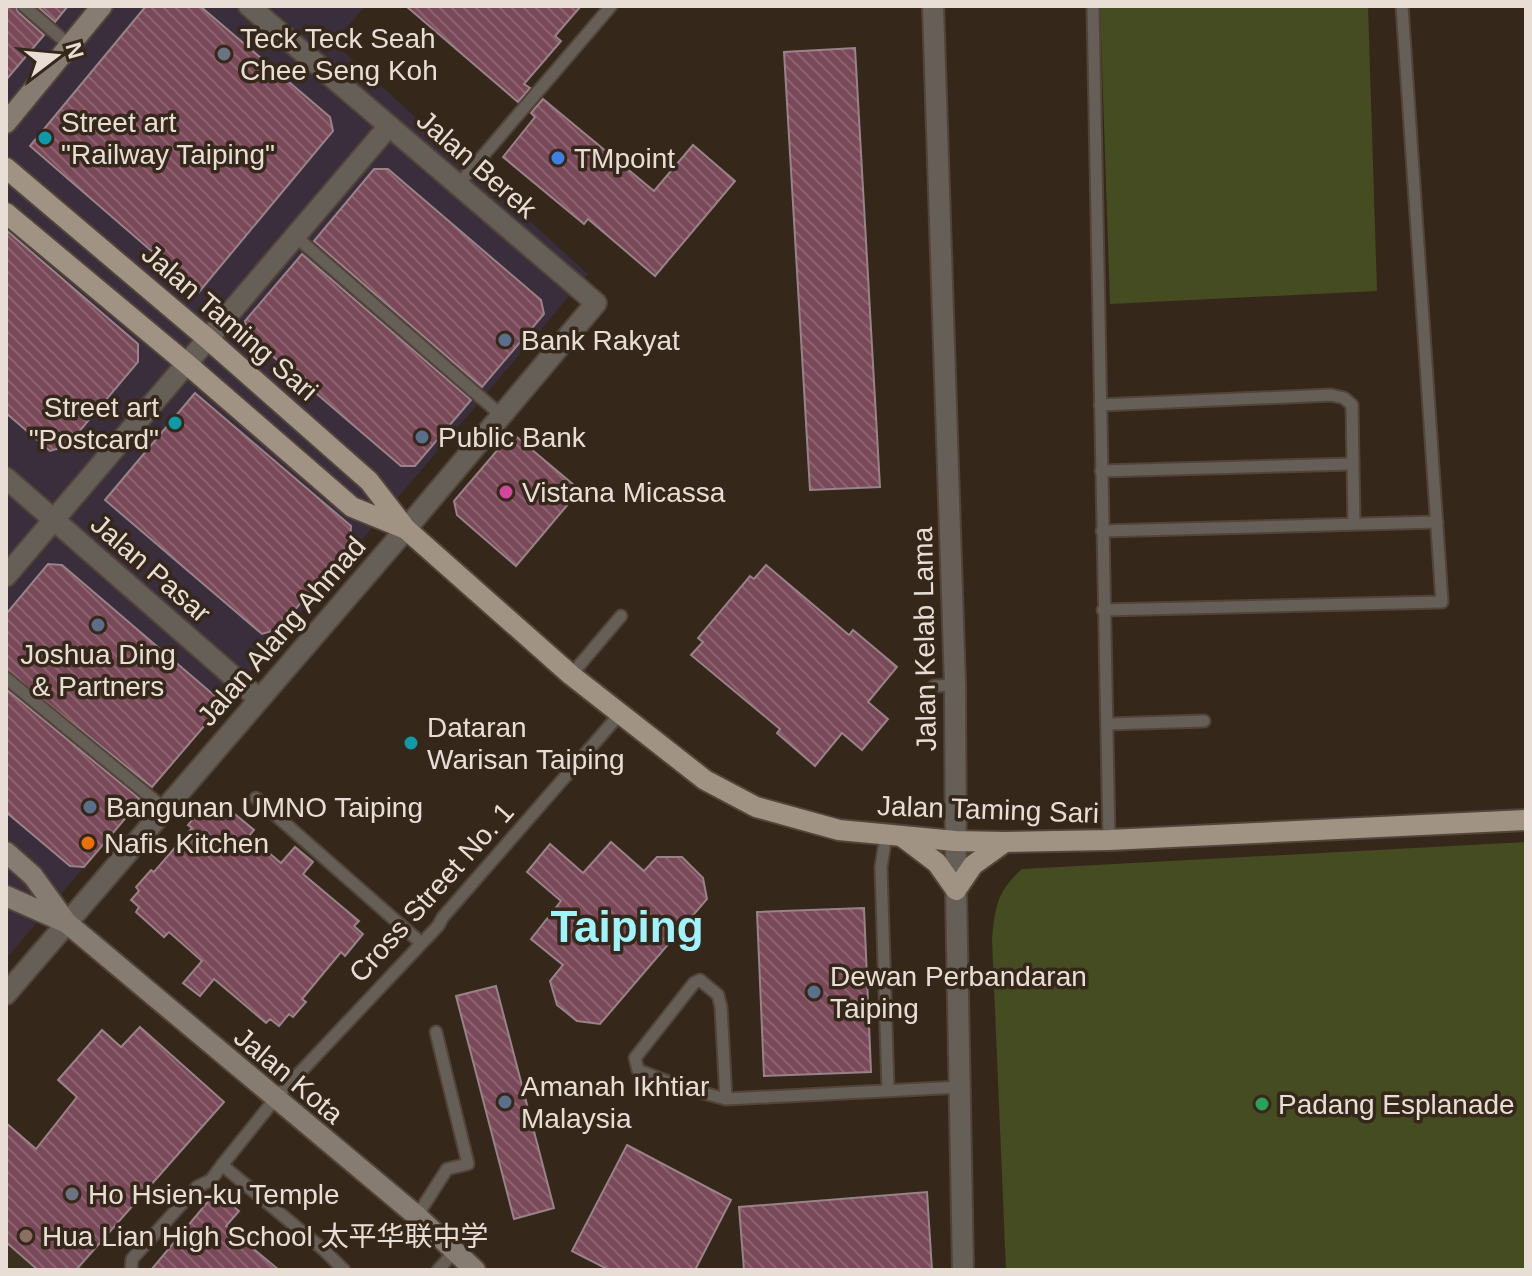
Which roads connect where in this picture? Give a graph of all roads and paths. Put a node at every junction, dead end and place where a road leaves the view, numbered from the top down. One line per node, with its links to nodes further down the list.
1 (24, 6): 8 (lane)
2 (102, 6): 8 (main road)
3 (249, 6): 10 (street, Jalan Berek)
4 (611, 6): 12 (lane)
5 (933, 6): 33 (street, Jalan Kelab Lama)
6 (1093, 6): 18 (lane)
7 (1402, 6): 24 (lane)
8 (69, 45): 9 (main road)
9 (6, 123)
10 (389, 126): 12 (street, Jalan Berek); 14 (street)
11 (6, 168): 16 (main road, Jalan Taming Sari)
12 (458, 185): 15 (street, Jalan Berek)
13 (6, 213): 17 (main road, Jalan Taming Sari)
14 (295, 236): 16 (street); 19 (lane)
15 (596, 303): 19 (street, Jalan Alang Ahmad)
16 (208, 339): 17 (street); 26 (main road, Jalan Taming Sari)
17 (187, 364): 23 (street); 26 (main road, Jalan Taming Sari)
18 (1100, 405): 20 (lane); 21 (lane)
19 (501, 415): 26 (street, Jalan Alang Ahmad)
20 (1353, 464): 21 (lane); 25 (lane)
21 (1101, 471): 27 (lane)
22 (6, 478): 23 (street, Jalan Pasar)
23 (54, 520): 28 (street); 35 (street, Jalan Pasar)
24 (1437, 522): 25 (lane); 29 (lane)
25 (1354, 523): 27 (lane)
26 (406, 529): 31 (main road, Jalan Taming Sari); 35 (street, Jalan Alang Ahmad)
27 (1102, 531): 29 (lane)
28 (6, 576)
29 (1103, 610): 38 (lane)
30 (621, 616): 31 (lane)
31 (571, 675): 36 (main road, Jalan Taming Sari)
32 (6, 678): 40 (lane)
33 (955, 685): 34 (lane); 44 (street, Jalan Kelab Lama)
34 (934, 686)
35 (259, 699): 40 (street, Jalan Alang Ahmad)
36 (619, 715): 42 (main road, Jalan Taming Sari); 50 (lane, Cross Street No. 1)
37 (1204, 721): 38 (lane)
38 (1108, 724): 43 (lane)
39 (256, 798): 50 (lane)
40 (165, 809): 49 (street, Jalan Alang Ahmad)
41 (1526, 820): 43 (main road, Jalan Taming Sari)
42 (894, 836): 44 (main road, Jalan Taming Sari); 47 (main road); 54 (lane)
43 (1109, 840): 45 (main road, Jalan Taming Sari)
44 (955, 841): 45 (main road, Jalan Taming Sari); 47 (street, Jalan Kelab Lama)
45 (1005, 842): 47 (main road)
46 (6, 852): 49 (main road, Jalan Kota)
47 (956, 890): 53 (street, Jalan Kelab Lama)
48 (6, 896): 49 (main road, Jalan Kota)
49 (67, 923): 51 (street, Jalan Alang Ahmad); 55 (main road, Jalan Kota)
50 (420, 942): 55 (lane, Cross Street No. 1)
51 (6, 994)
52 (436, 1032): 58 (lane)
53 (961, 1087): 54 (lane); 64 (street, Jalan Kelab Lama)
54 (888, 1089): 56 (lane)
55 (275, 1099): 57 (lane, Cross Street No. 1); 58 (main road, Jalan Kota)
56 (726, 1099): 56 (lane)
57 (222, 1165): 60 (lane, Cross Street No. 1); 61 (lane)
58 (417, 1216): 59 (main road, Jalan Kota)
59 (455, 1251): 62 (lane); 63 (main road, Jalan Kota)
60 (131, 1270)
61 (344, 1270)
62 (438, 1270)
63 (475, 1270)
64 (963, 1270)

